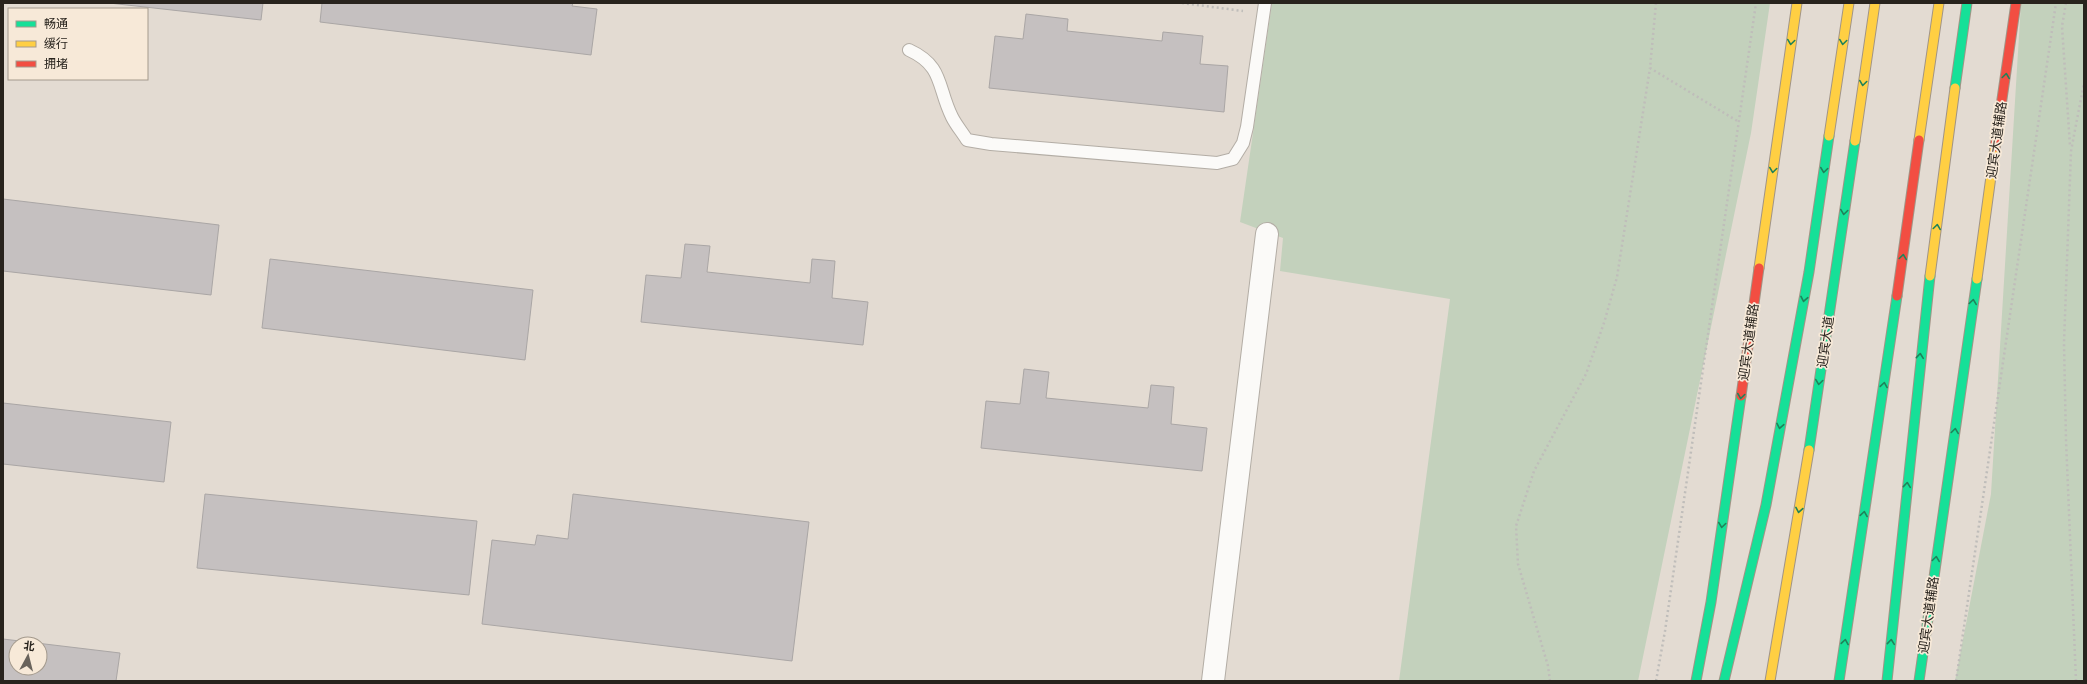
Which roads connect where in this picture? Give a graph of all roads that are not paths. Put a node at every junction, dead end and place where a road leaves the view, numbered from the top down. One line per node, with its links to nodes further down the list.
1 (1797, 3): 11 (main road, 迎宾大道辅路, one-way to 11)
2 (1848, 3): 12 (main road, one-way to 12)
3 (1875, 3): 13 (main road, 迎宾大道, one-way to 13)
4 (1939, 3): 14 (main road, one-way to 4)
5 (1967, 3): 15 (main road, one-way to 5)
6 (2016, 3): 16 (main road, 迎宾大道辅路, one-way to 6)
7 (1264, 9): 8 (lane)
8 (909, 50)
9 (1267, 234): 10 (street)
10 (1213, 681)
11 (1696, 681)
12 (1724, 681)
13 (1770, 681)
14 (1839, 681)
15 (1887, 681)
16 (1919, 681)

